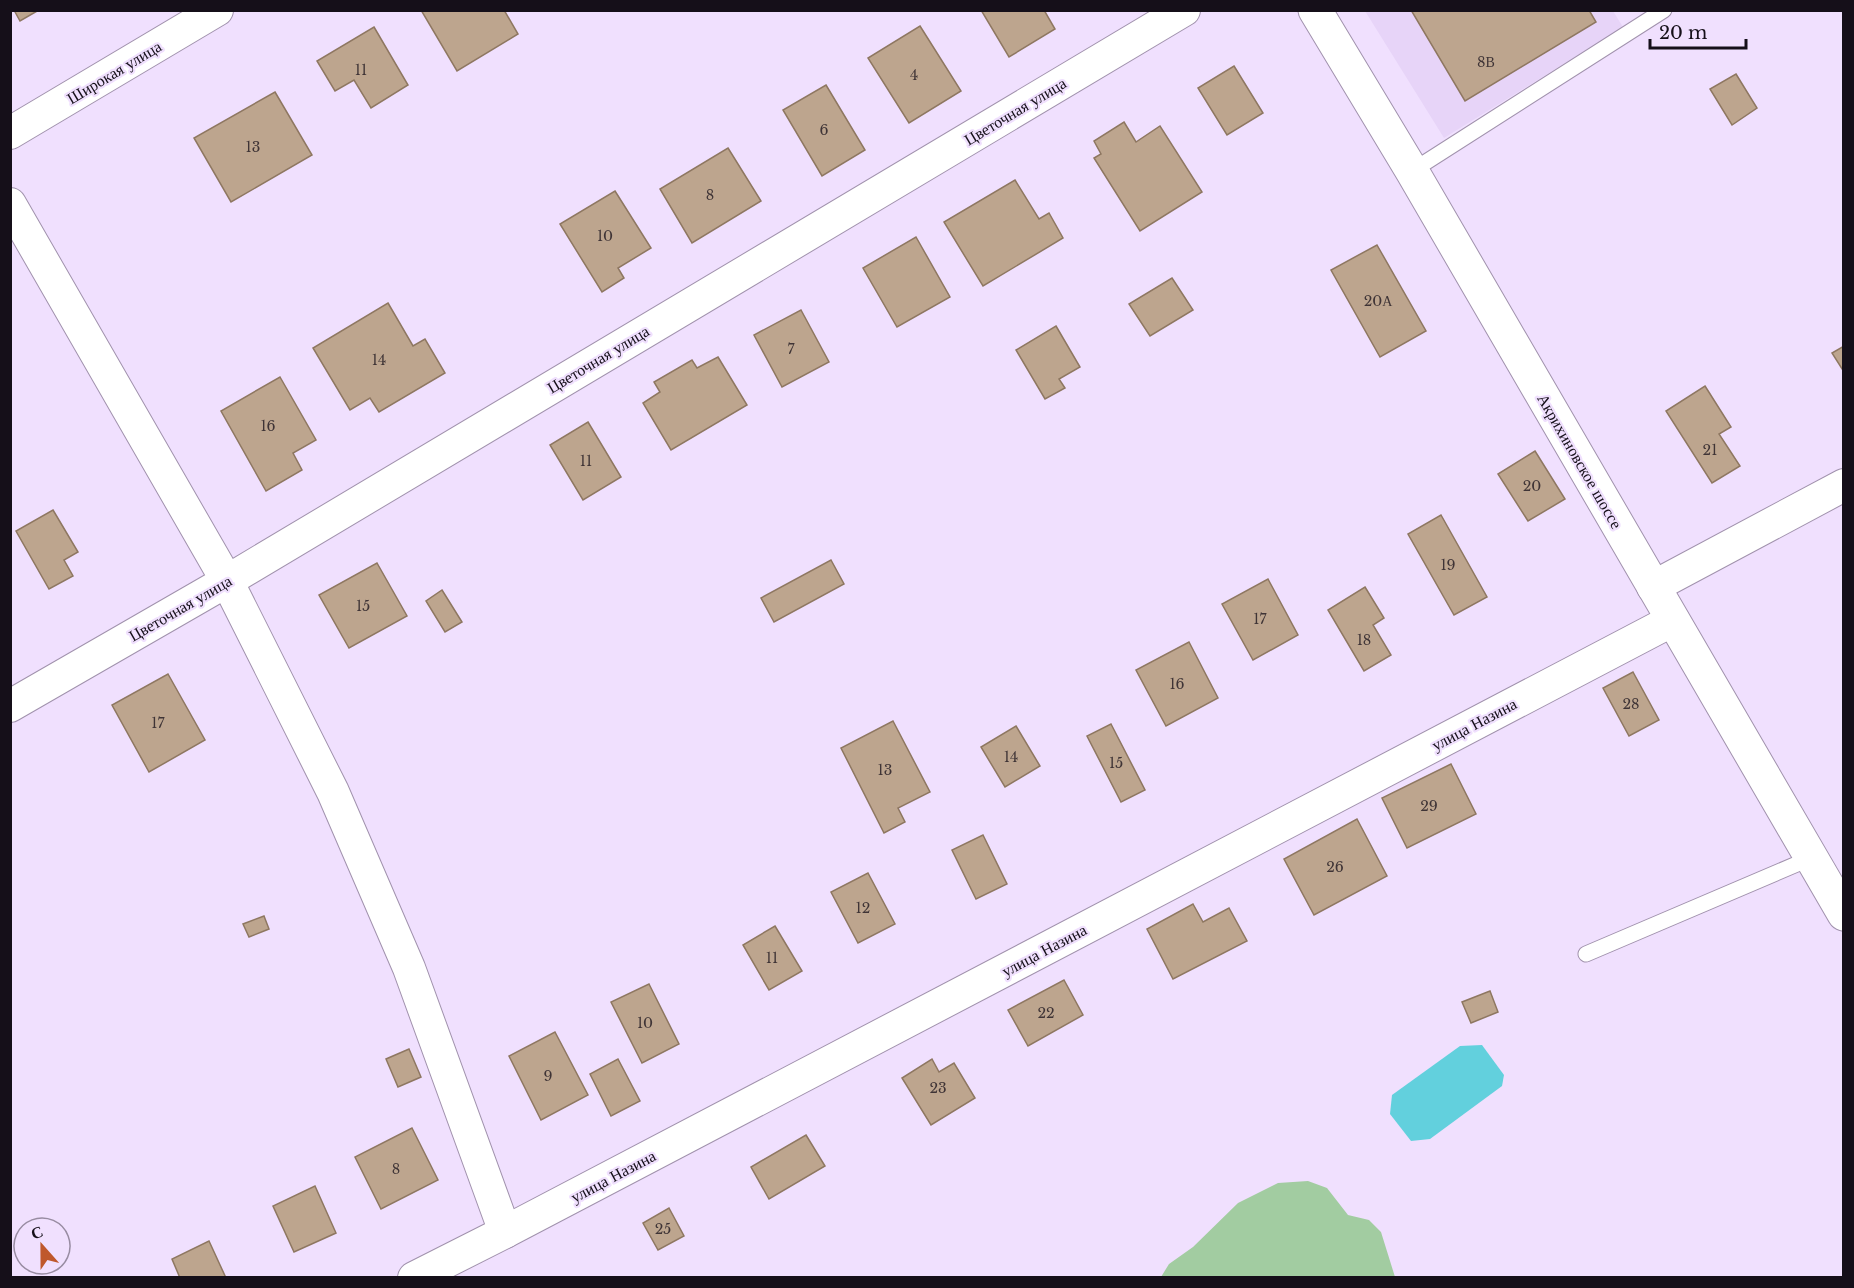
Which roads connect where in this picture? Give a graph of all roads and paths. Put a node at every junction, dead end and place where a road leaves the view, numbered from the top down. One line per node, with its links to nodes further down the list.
1 (217, 10): 5 (street, Широкая улица)
2 (1184, 10): 9 (street, Цветочная улица)
3 (1315, 10): 6 (main road, Акрихиновское шоссе)
4 (1664, 10): 6 (lane)
5 (10, 133)
6 (1412, 171): 10 (main road, Акрихиновское шоссе)
7 (10, 204): 9 (street)
8 (1842, 490): 10 (street)
9 (226, 581): 12 (street, Цветочная улица); 16 (street)
10 (1653, 587): 11 (main road, Акрихиновское шоссе)
11 (1673, 620): 13 (main road, Акрихиновское шоссе); 16 (street, улица Назина)
12 (10, 706)
13 (1811, 858): 14 (main road, Акрихиновское шоссе); 15 (lane)
14 (1844, 914)
15 (1586, 954)
16 (505, 1232): 17 (street, улица Назина)
17 (456, 1268): 18 (street, улица Назина)
18 (414, 1278)

